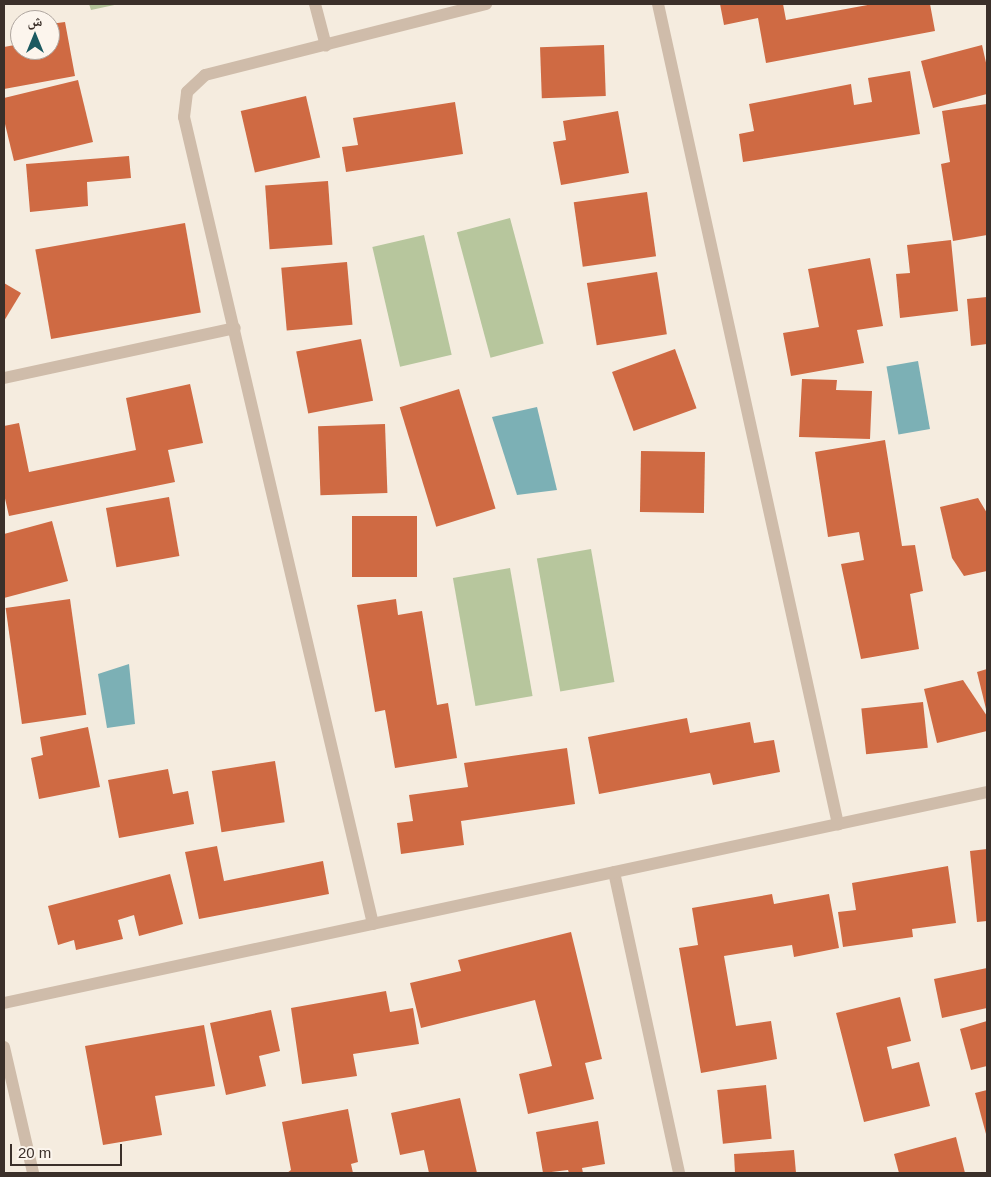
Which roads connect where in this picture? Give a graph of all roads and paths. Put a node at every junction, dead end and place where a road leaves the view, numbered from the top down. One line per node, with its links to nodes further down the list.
1 (315, 4): 4 (lane)
2 (486, 4): 4 (lane)
3 (658, 4): 8 (lane)
4 (326, 46): 5 (lane)
5 (235, 328): 6 (lane); 10 (lane)
6 (4, 378)
7 (987, 792): 8 (lane)
8 (838, 824): 9 (lane)
9 (614, 872): 10 (lane); 14 (lane)
10 (373, 924): 11 (lane)
11 (4, 1003)
12 (4, 1047): 13 (lane)
13 (33, 1173)
14 (679, 1173)

